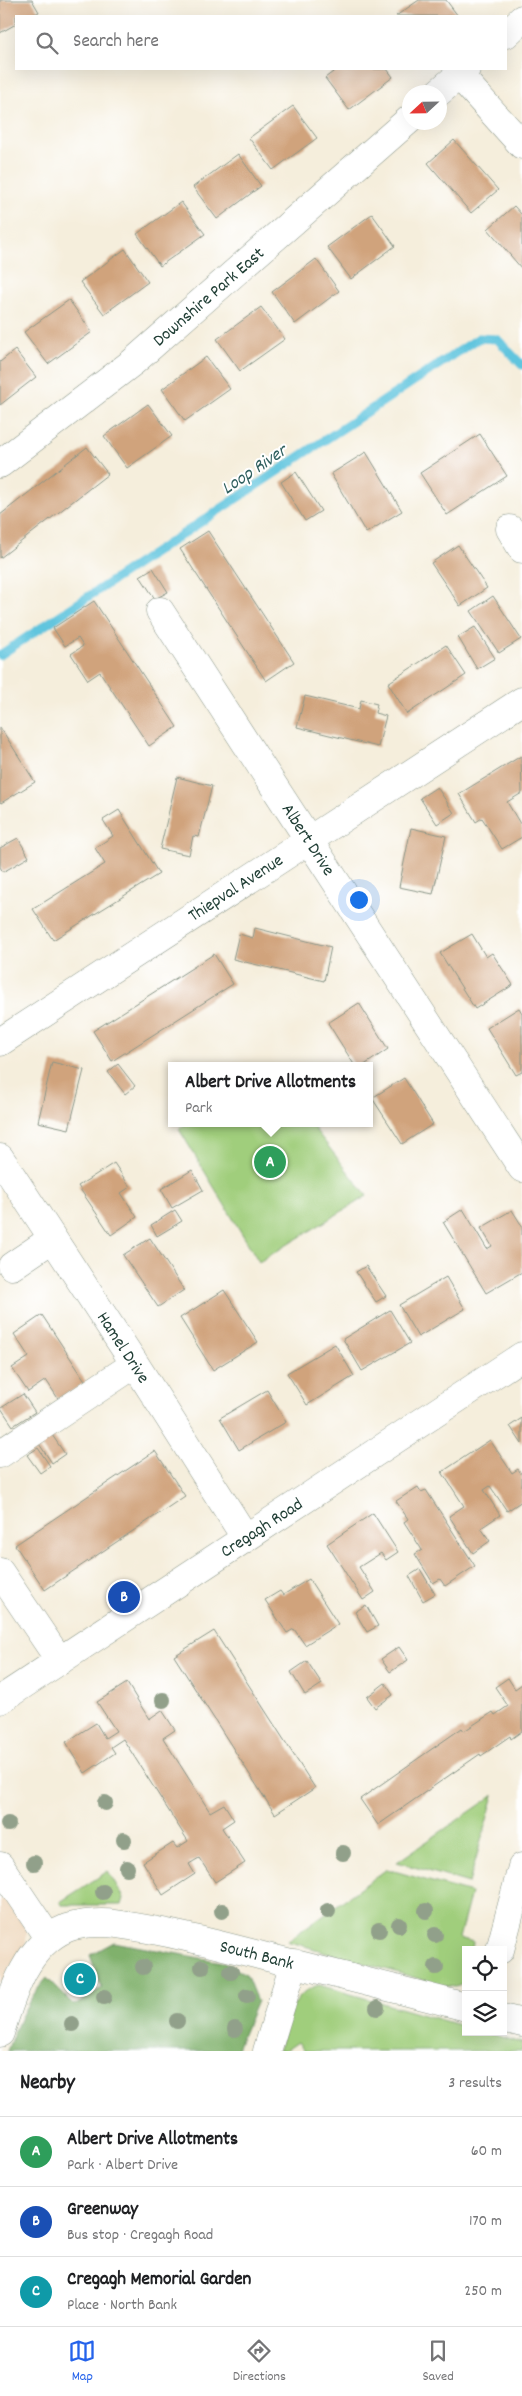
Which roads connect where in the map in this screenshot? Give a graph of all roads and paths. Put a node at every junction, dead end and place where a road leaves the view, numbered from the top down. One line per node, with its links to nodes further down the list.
1 (522, 19): 2 (street)
2 (507, 33)
3 (455, 79): 5 (street)
4 (402, 126): 6 (street, Downshire Park East)
5 (522, 145)
6 (0, 464)
7 (160, 611): 9 (street, Albert Drive)
8 (522, 701): 9 (street, Thiepval Avenue)
9 (309, 839): 10 (street, Thiepval Avenue); 12 (street, Albert Drive)
10 (0, 1042)
11 (0, 1158): 13 (street, Hamel Drive)
12 (522, 1168)
13 (52, 1239): 14 (street); 16 (street, Hamel Drive)
14 (12, 1266)
15 (522, 1356): 18 (street, Cregagh Road)
16 (135, 1364): 17 (street); 18 (street, Hamel Drive)
17 (0, 1454)
18 (245, 1537): 20 (street, Cregagh Road)
19 (0, 1572): 20 (street)
20 (60, 1661): 21 (street, Cregagh Road)
21 (0, 1700)
22 (0, 1866): 24 (street)
23 (522, 1867): 25 (street)
24 (49, 1939): 26 (street, South Bank); 30 (street)
25 (501, 1946)
26 (294, 1963): 27 (street, South Bank); 31 (street)
27 (462, 2006)
28 (507, 2019): 29 (street)
29 (522, 2023)
30 (0, 2033)
31 (267, 2051)

